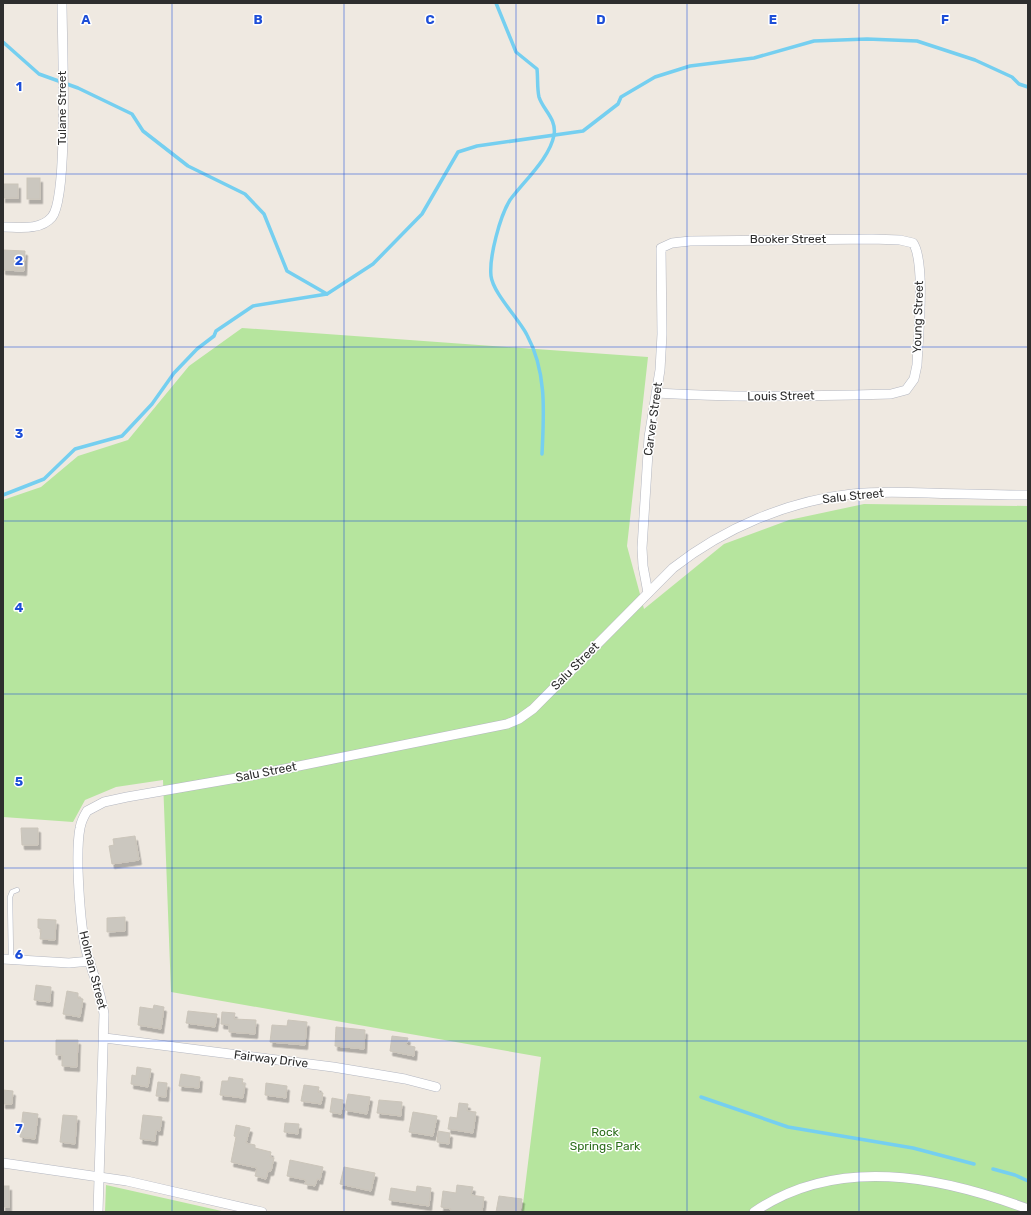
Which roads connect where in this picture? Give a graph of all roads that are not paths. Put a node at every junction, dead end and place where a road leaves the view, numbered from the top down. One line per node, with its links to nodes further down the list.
1 (62, 3): 2 (street, Tulane Street)
2 (3, 226)
3 (912, 243): 4 (street, Booker Street); 5 (street, Young Street)
4 (663, 246): 6 (street, Carver Street)
5 (906, 390): 6 (street, Louis Street)
6 (656, 393): 8 (street, Carver Street)
7 (1028, 495): 8 (street, Salu Street)
8 (648, 592): 9 (street, Salu Street)
9 (94, 805): 12 (street, Holman Street)
10 (17, 890): 11 (lane)
11 (7, 959): 12 (street)
12 (90, 961): 13 (street, Holman Street)
13 (105, 1038): 14 (street, Fairway Drive); 16 (street, Holman Street)
14 (436, 1087)
15 (3, 1163): 16 (street)
16 (98, 1176): 18 (street, Holman Street); 19 (street)
17 (1028, 1209): 20 (street)
18 (98, 1212)
19 (262, 1212)
20 (754, 1212)

